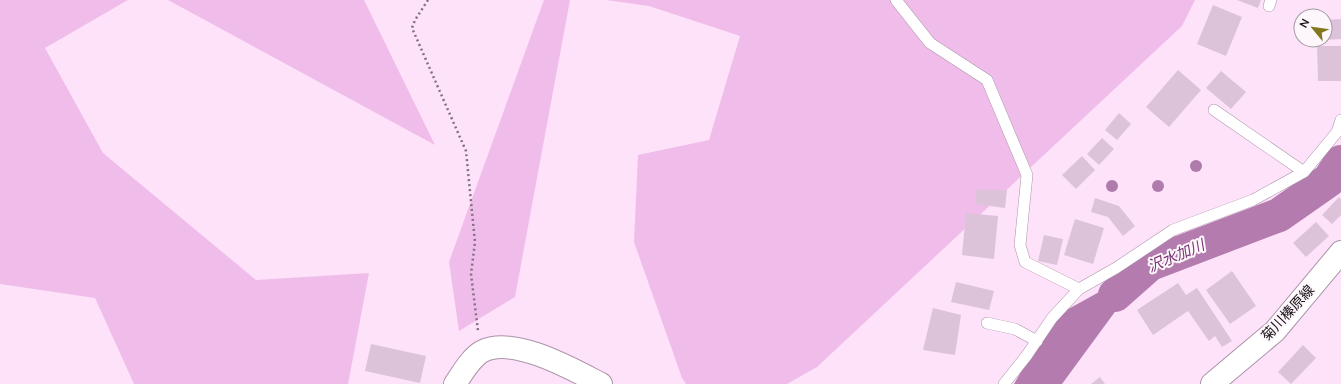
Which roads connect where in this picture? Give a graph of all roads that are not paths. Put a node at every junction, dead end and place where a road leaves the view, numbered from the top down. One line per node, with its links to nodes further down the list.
1 (896, 0): 6 (lane)
2 (1214, 110): 4 (lane)
3 (1341, 120): 4 (lane)
4 (1304, 172): 6 (lane)
5 (1341, 252): 12 (main road, 菊川榛原線)
6 (1079, 289): 8 (lane)
7 (987, 323): 8 (lane)
8 (1037, 341): 11 (lane)
9 (455, 384): 10 (main road)
10 (601, 384)
11 (1004, 384)
12 (1212, 384)

